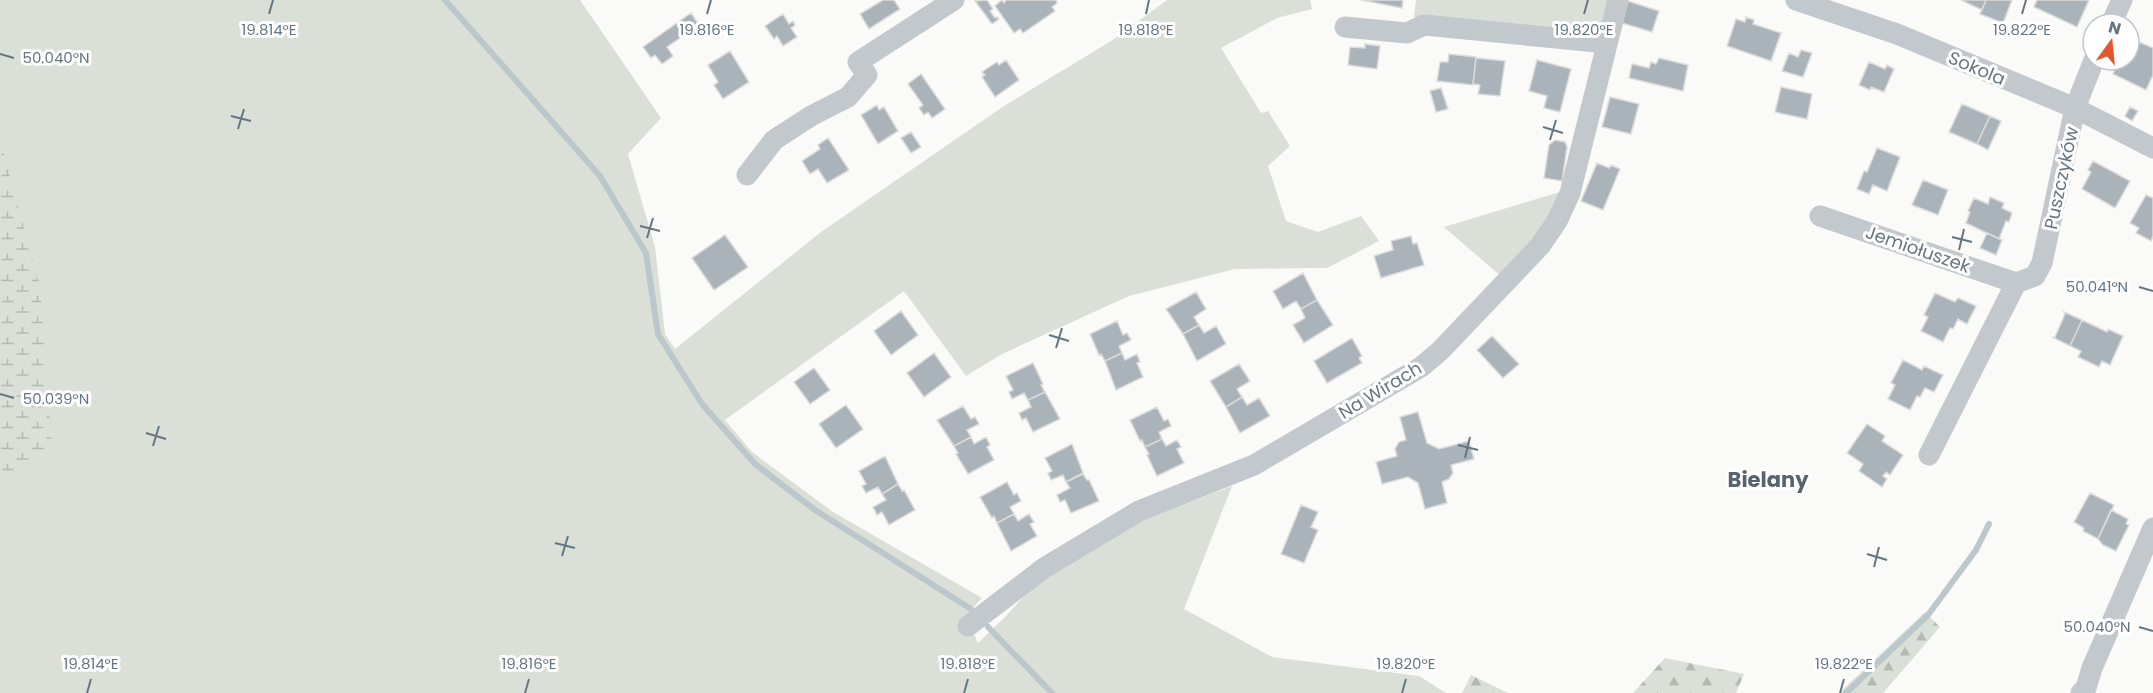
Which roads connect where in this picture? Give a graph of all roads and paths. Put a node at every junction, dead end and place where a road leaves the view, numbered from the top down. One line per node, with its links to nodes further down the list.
1 (954, 0): 9 (street)
2 (1618, 0): 5 (street, Na Wirach)
3 (1796, 0): 7 (street, Sokola)
4 (1345, 27): 5 (street)
5 (1607, 43): 14 (street, Na Wirach)
6 (2089, 72): 7 (street, Puszczyków)
7 (2075, 108): 8 (street, Sokola); 11 (street, Puszczyków)
8 (2153, 148)
9 (747, 176)
10 (1820, 216): 11 (street, Jemiołuszek)
11 (2016, 283): 12 (street)
12 (1929, 455)
13 (2153, 528): 15 (street)
14 (968, 626)
15 (2088, 691)

